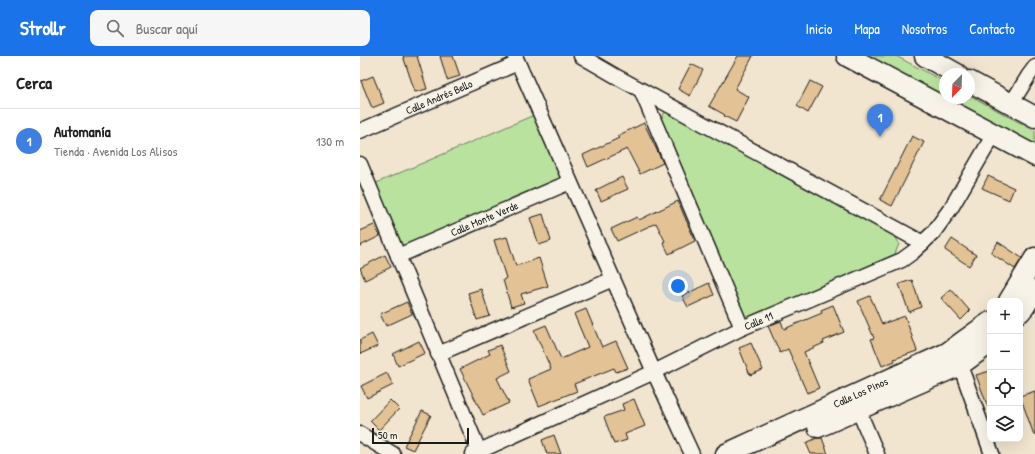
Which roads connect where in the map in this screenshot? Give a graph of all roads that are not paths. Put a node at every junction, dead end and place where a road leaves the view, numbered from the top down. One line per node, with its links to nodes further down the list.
1 (581, 56): 8 (street)
2 (847, 56): 12 (street)
3 (925, 56): 6 (street)
4 (517, 60): 11 (street, Calle Andrés Bello); 15 (street)
5 (1035, 67): 9 (street)
6 (946, 68)
7 (975, 84): 9 (street)
8 (641, 90): 16 (street); 22 (street)
9 (1011, 104): 10 (street)
10 (1035, 117)
11 (360, 131)
12 (994, 134): 13 (street); 16 (street, Calle 11)
13 (1035, 156)
14 (360, 164): 17 (street)
15 (570, 182): 17 (street, Calle Monte Verde); 19 (street)
16 (924, 243): 22 (street, Calle 11)
17 (398, 256): 24 (street)
18 (1035, 258): 20 (street)
19 (613, 279): 24 (street); 26 (street)
20 (1025, 304)
21 (987, 324): 32 (street, Calle Los Pinos)
22 (742, 328): 26 (street, Calle 11)
23 (987, 345): 25 (street, Calle Los Pinos)
24 (438, 354): 29 (street)
25 (960, 365): 27 (street, Calle Los Pinos); 35 (street)
26 (654, 372): 29 (street, Calle 11); 31 (street)
27 (858, 409): 33 (street, Calle Los Pinos); 34 (street)
28 (361, 433): 30 (street)
29 (476, 453)
30 (393, 454)
31 (692, 454)
32 (726, 454)
33 (758, 454)
34 (877, 454)
35 (992, 454)

